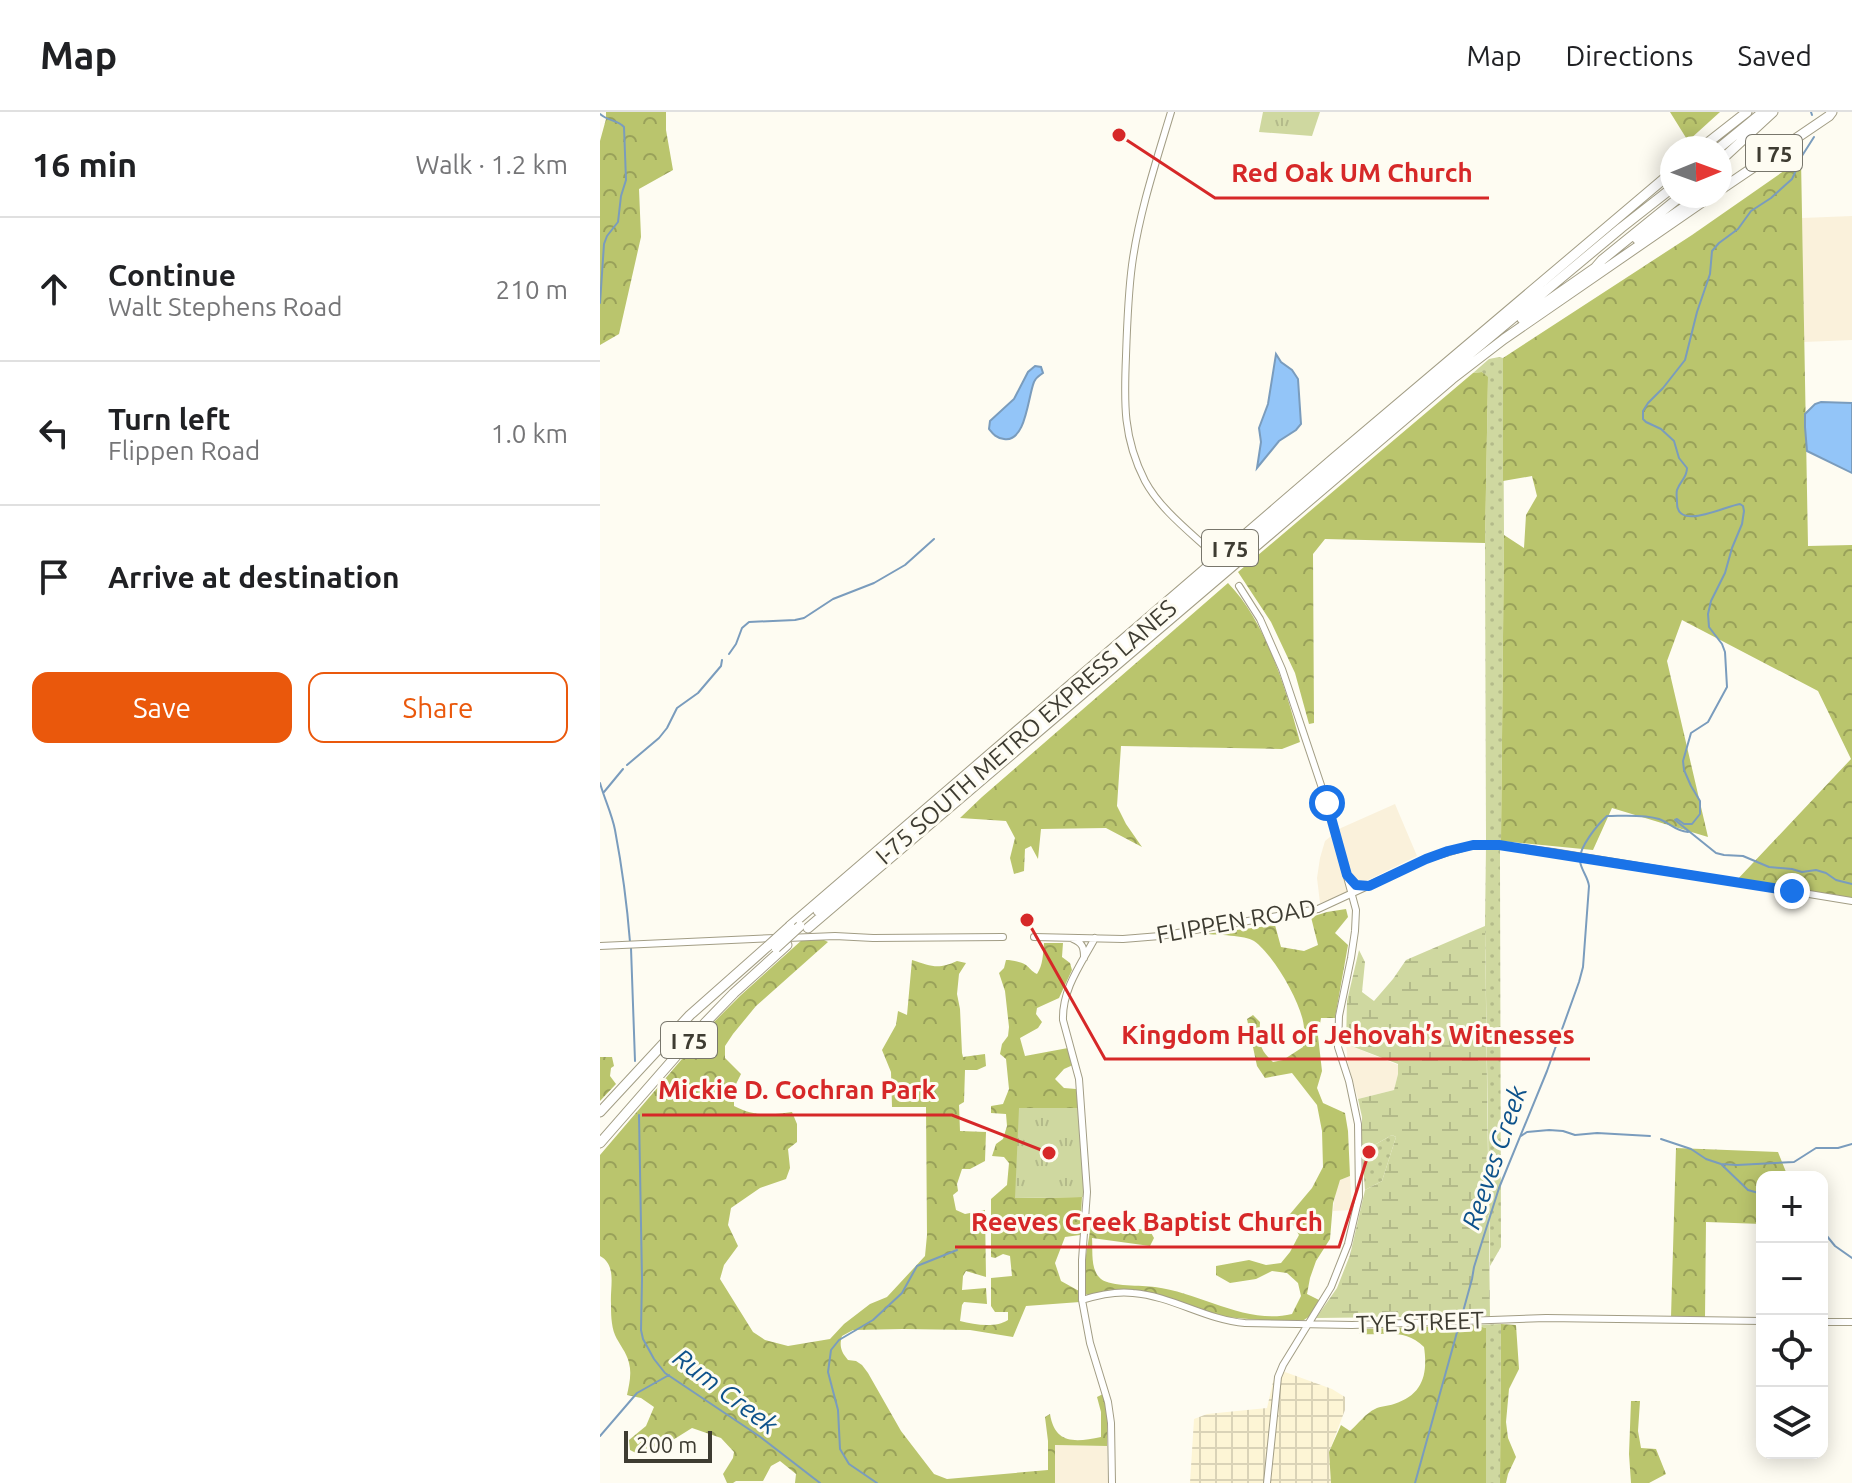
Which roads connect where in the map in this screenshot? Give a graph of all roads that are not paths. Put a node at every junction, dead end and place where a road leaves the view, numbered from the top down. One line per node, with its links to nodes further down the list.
1 (1171, 112): 22 (street)
2 (1737, 112): 8 (highway)
3 (1747, 112): 9 (highway, I 75)
4 (1756, 112): 10 (highway)
5 (1763, 112): 11 (highway)
6 (1773, 112): 12 (highway)
7 (1831, 113): 13 (highway); 15 (highway, I 75)
8 (1712, 136)
9 (1716, 136)
10 (1727, 136)
11 (1732, 137)
12 (1732, 150)
13 (1732, 175)
14 (1660, 182): 29 (highway, I 75)
15 (1732, 182)
16 (1660, 196): 21 (highway, I-75 SOUTH METRO EXPRESS LANES)
17 (1666, 208): 20 (highway, I-75 SOUTH METRO EXPRESS LANES)
18 (1683, 208): 20 (highway)
19 (1694, 208): 29 (highway, I 75)
20 (1595, 268): 21 (highway, I-75 SOUTH METRO EXPRESS LANES)
21 (1473, 353): 29 (highway, I-75 SOUTH METRO EXPRESS LANES)
22 (1207, 548)
23 (1239, 586): 24 (street)
24 (1347, 875): 25 (street); 26 (street); 27 (street)
25 (1369, 886): 26 (street, FLIPPEN ROAD); 28 (street, FLIPPEN ROAD)
26 (1353, 894): 27 (street, FLIPPEN ROAD); 46 (street)
27 (1340, 899): 34 (street, FLIPPEN ROAD)
28 (1852, 901)
29 (799, 927): 37 (highway, I 75, bridge); 41 (highway, I 75)
30 (824, 937): 31 (street); 35 (street); 36 (street)
31 (1003, 937)
32 (1034, 937): 33 (street, FLIPPEN ROAD)
33 (1070, 938): 34 (street, FLIPPEN ROAD); 38 (street)
34 (1095, 938): 38 (street)
35 (834, 943)
36 (600, 946)
37 (772, 947): 39 (highway, I 75); 40 (highway)
38 (1084, 959): 42 (street)
39 (600, 1112)
40 (600, 1135)
41 (600, 1143)
42 (1082, 1300): 46 (street, TYE STREET); 47 (street)
43 (1756, 1321): 46 (street, TYE STREET)
44 (1828, 1322): 45 (street)
45 (1852, 1322)
46 (1309, 1324): 48 (street)
47 (1112, 1483)
48 (1267, 1483)

